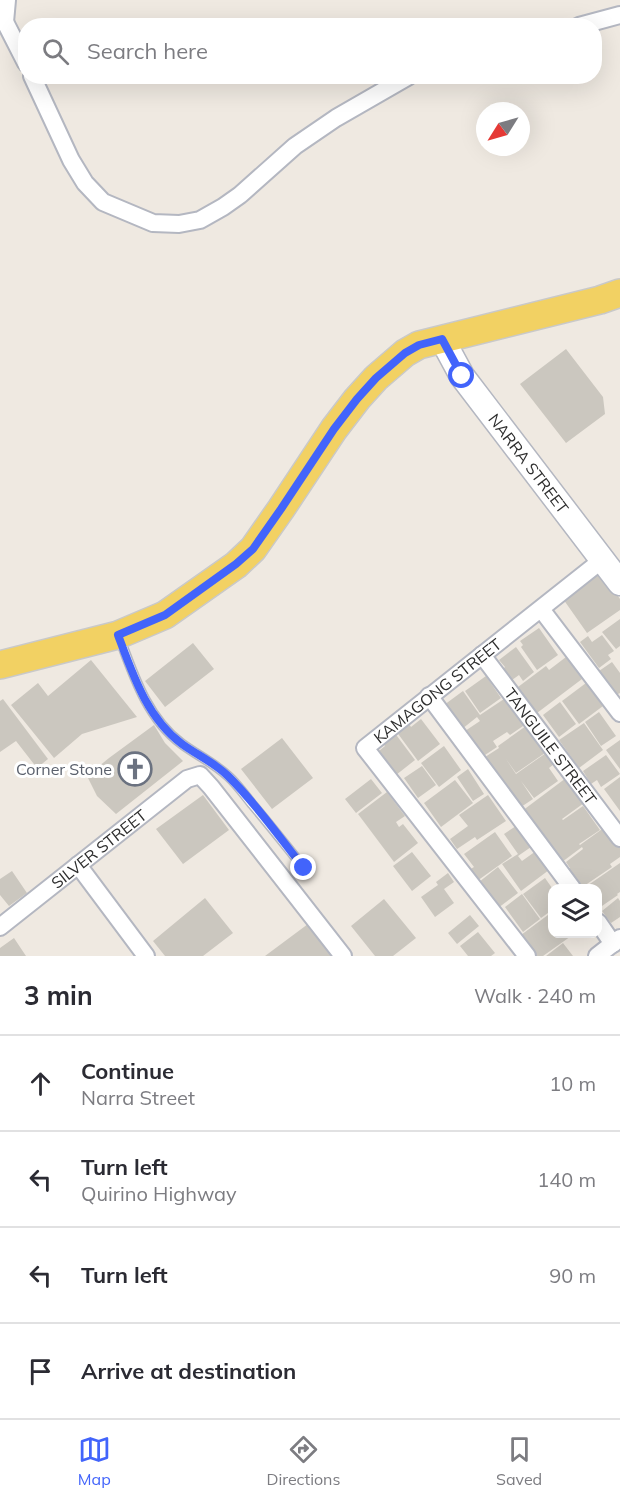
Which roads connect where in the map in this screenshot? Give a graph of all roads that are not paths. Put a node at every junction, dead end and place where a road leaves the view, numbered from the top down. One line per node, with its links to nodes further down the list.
1 (7, 0): 3 (street)
2 (620, 15): 4 (street)
3 (2, 20): 5 (street)
4 (602, 20)
5 (18, 49)
6 (36, 84): 7 (street)
7 (395, 84)
8 (620, 293): 9 (main road)
9 (442, 339): 10 (street, NARRA STREET); 13 (main road)
10 (602, 560): 11 (street, NARRA STREET); 12 (street, KAMAGONG STREET)
11 (620, 583)
12 (541, 609): 14 (street, KAMAGONG STREET); 17 (street)
13 (118, 635): 15 (main road); 20 (lane)
14 (482, 655): 16 (street, KAMAGONG STREET); 18 (street, TANGUILE STREET)
15 (0, 665)
16 (429, 696): 21 (street); 27 (street, KAMAGONG STREET)
17 (620, 713)
18 (620, 838)
19 (78, 865): 22 (street, SILVER STREET); 25 (street); 26 (street, SILVER STREET)
20 (304, 868)
21 (569, 884)
22 (0, 927)
23 (602, 927): 24 (street)
24 (617, 941): 28 (street)
25 (146, 956)
26 (343, 956)
27 (527, 956)
28 (597, 956)

